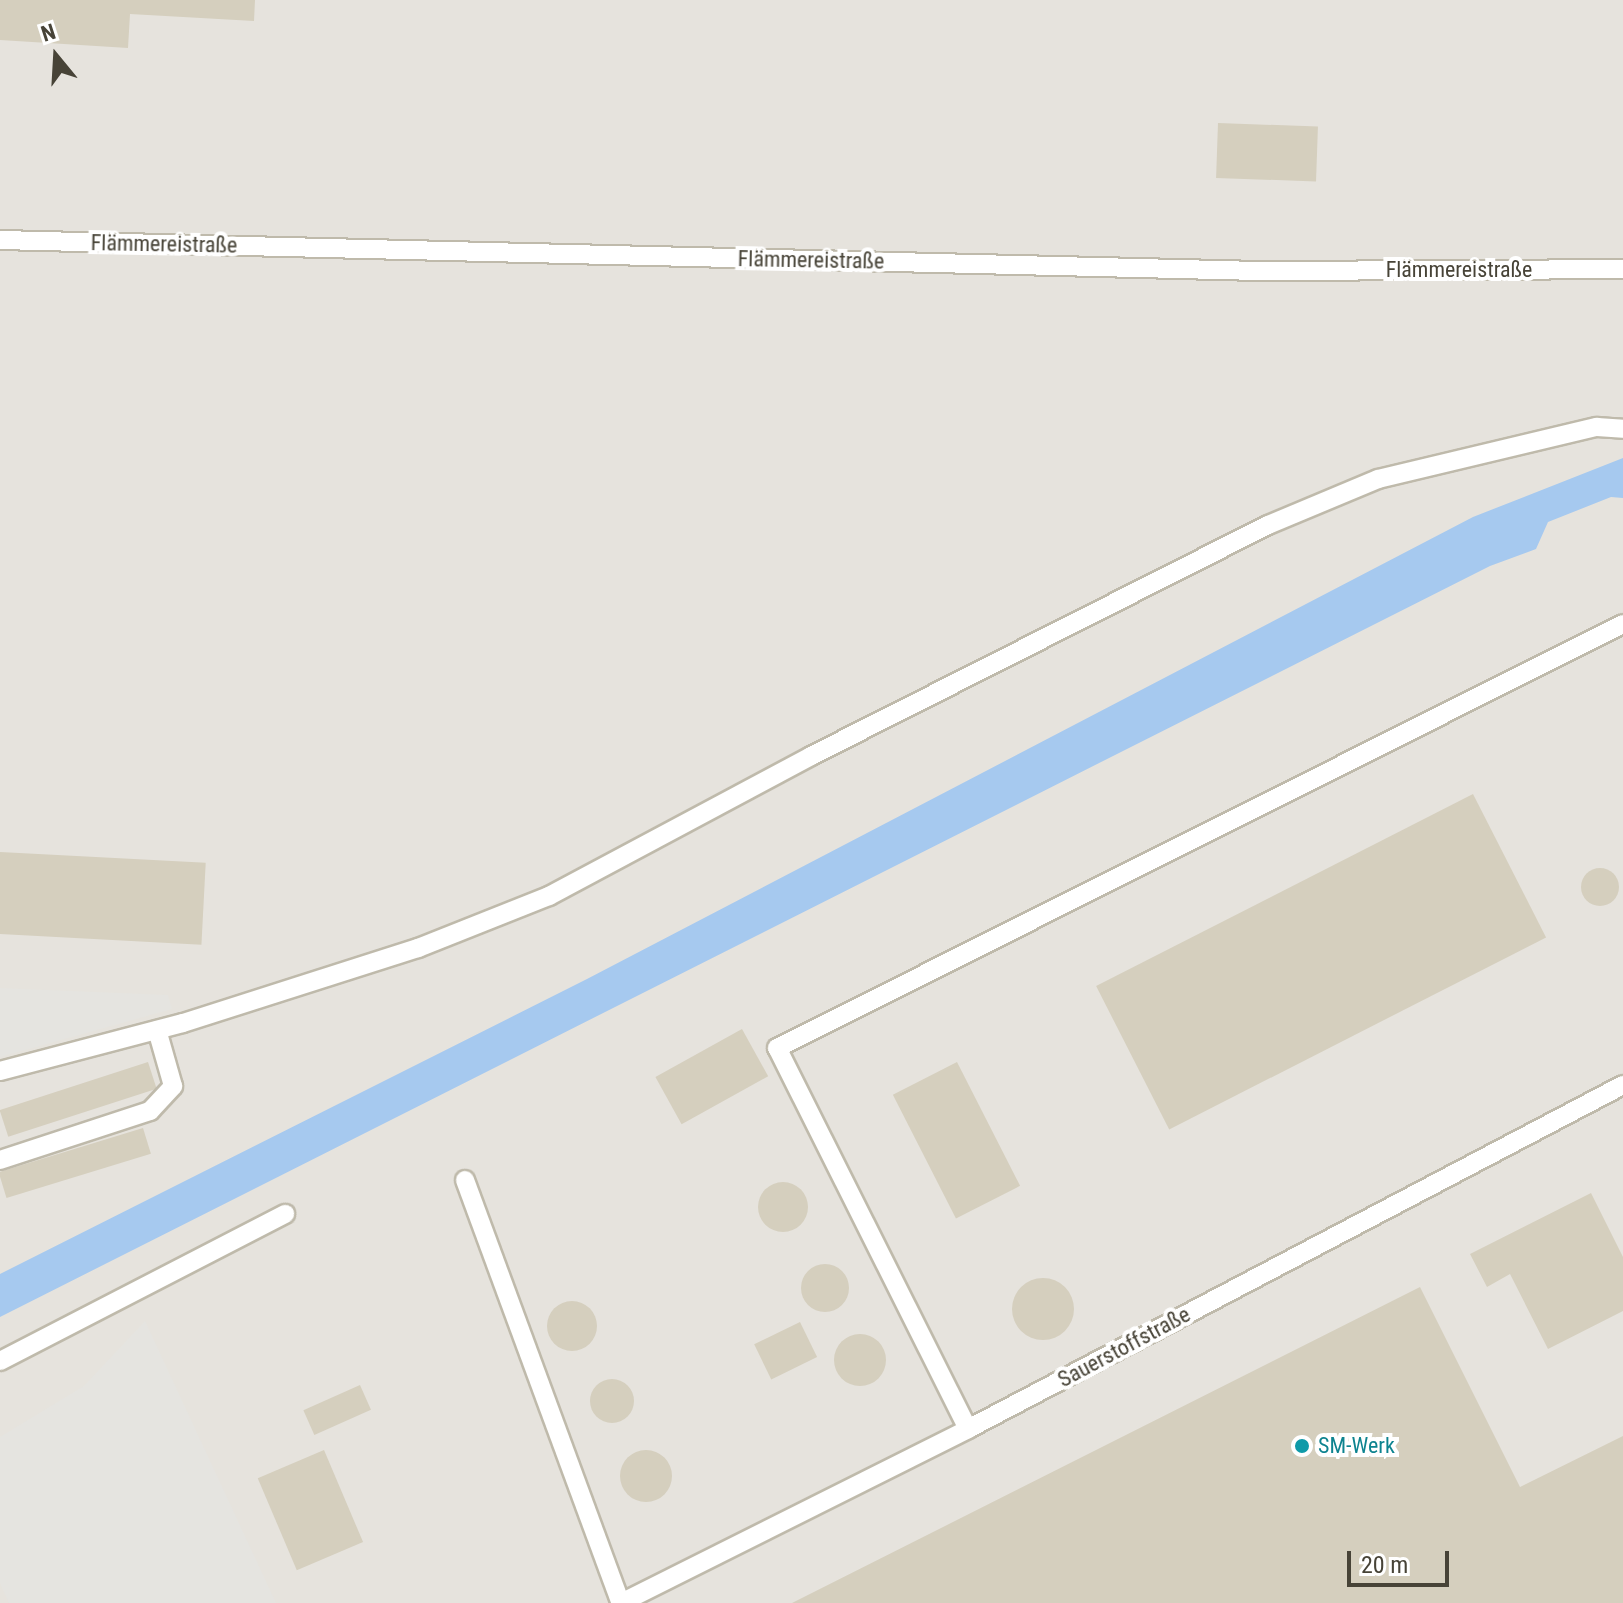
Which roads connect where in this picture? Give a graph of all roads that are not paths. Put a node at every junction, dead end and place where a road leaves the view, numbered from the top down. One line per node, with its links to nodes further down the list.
1 (0, 240): 2 (lane, Flämmereistraße)
2 (1623, 269)
3 (1623, 429): 5 (lane)
4 (1623, 624): 12 (lane)
5 (157, 1030): 6 (lane); 8 (lane)
6 (0, 1071)
7 (1623, 1085): 12 (lane, Sauerstoffstraße)
8 (0, 1160)
9 (465, 1180): 13 (lane, Sauerstoffstraße)
10 (285, 1214): 11 (lane)
11 (0, 1361)
12 (968, 1429): 13 (lane, Sauerstoffstraße)
13 (621, 1603)

